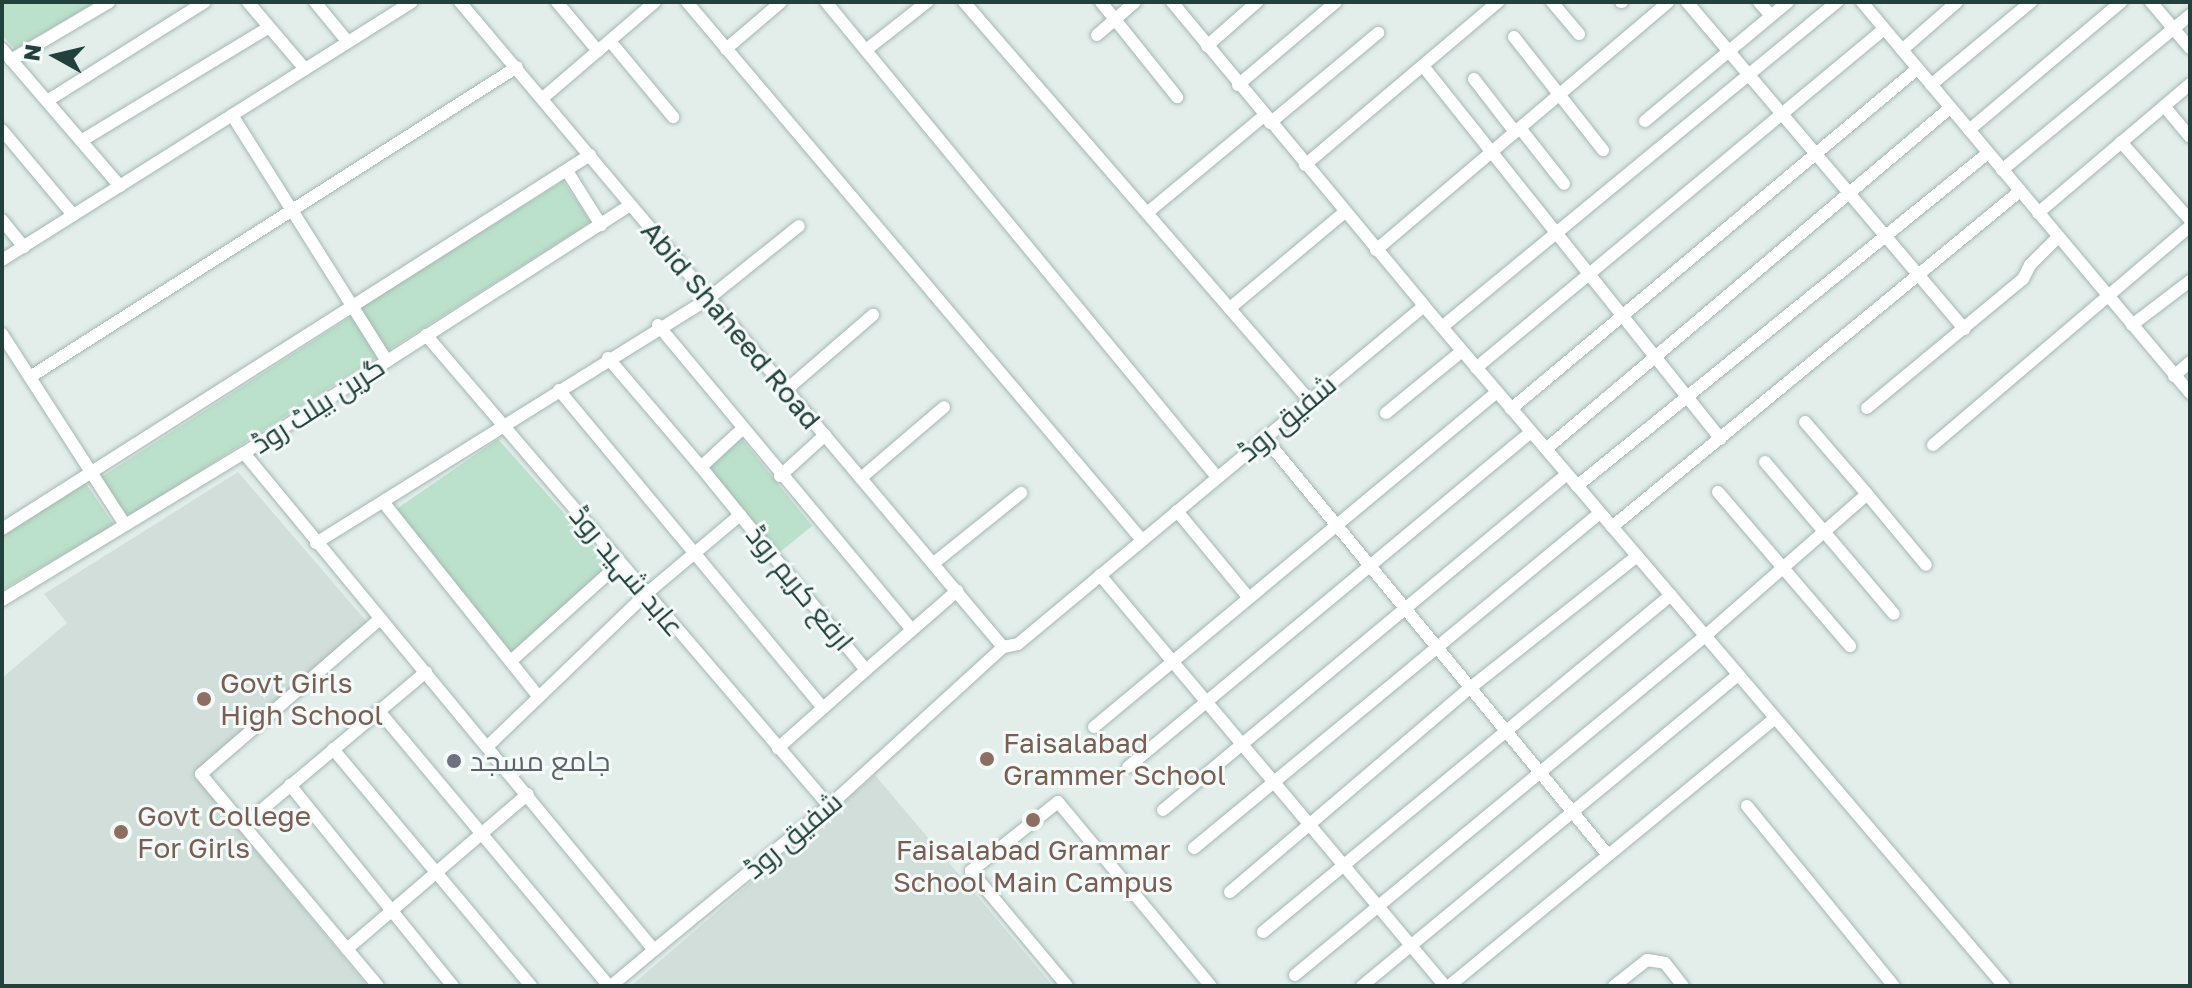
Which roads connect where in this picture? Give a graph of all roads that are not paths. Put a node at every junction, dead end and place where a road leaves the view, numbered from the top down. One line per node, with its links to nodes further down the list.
1 (109, 2): 53 (street)
2 (205, 2): 66 (street)
3 (248, 2): 36 (street)
4 (315, 2): 44 (street)
5 (411, 2): 31 (street)
6 (460, 2): 55 (street, Abid Shaheed Road)
7 (557, 2): 51 (street)
8 (655, 2): 43 (street)
9 (687, 2): 48 (street)
10 (781, 2): 48 (street)
11 (826, 2): 49 (street)
12 (927, 2): 49 (street)
13 (964, 2): 95 (street)
14 (1101, 2): 35 (street)
15 (1135, 2): 35 (street)
16 (1172, 2): 45 (street)
17 (1257, 2): 45 (street)
18 (1498, 2): 32 (street)
19 (1552, 2): 40 (street)
20 (1668, 2): 63 (street)
21 (1687, 2): 52 (street)
22 (1759, 2): 34 (street)
23 (1788, 2): 34 (street)
24 (1837, 2): 58 (street)
25 (1957, 2): 50 (street)
26 (2031, 2): 62 (street)
27 (2121, 2): 76 (street)
28 (2151, 2): 38 (street)
29 (1864, 3): 37 (street)
30 (1328, 5): 61 (street)
31 (390, 7): 44 (street)
32 (1483, 7): 54 (street)
33 (2190, 15): 38 (street)
34 (1771, 16): 52 (street)
35 (1116, 19): 41 (street); 65 (street)
36 (269, 27): 56 (street); 78 (street)
37 (1884, 29): 50 (street); 70 (street)
38 (2173, 29): 46 (street); 86 (street)
39 (1378, 33): 72 (street)
40 (1579, 34)
41 (1097, 35)
42 (1514, 37): 63 (street)
43 (610, 41): 51 (street); 71 (street)
44 (348, 42): 56 (street)
45 (1207, 46): 61 (street)
46 (2190, 48)
47 (2, 49): 53 (street)
48 (726, 49): 173 (street)
49 (866, 50): 158 (street)
50 (1902, 50): 57 (street)
51 (598, 51): 64 (street)
52 (1729, 52): 58 (street); 73 (street)
53 (11, 60): 66 (street)
54 (1423, 66): 81 (street); 85 (street)
55 (517, 67): 64 (street, Abid Shaheed Road); 93 (street)
56 (305, 69): 69 (street)
57 (1917, 69): 62 (street); 84 (street)
58 (1748, 75): 70 (street); 103 (street)
59 (1474, 79): 75 (street)
60 (2190, 84): 67 (street)
61 (1238, 85): 72 (street)
62 (1931, 85): 68 (street)
63 (1558, 95): 75 (street); 80 (street)
64 (544, 97): 83 (street, Abid Shaheed Road)
65 (1177, 97)
66 (47, 101): 78 (street)
67 (2164, 106): 77 (street); 79 (street)
68 (1950, 108): 76 (street); 91 (street)
69 (232, 115): 89 (street); 93 (street)
70 (1782, 115): 84 (street); 109 (street)
71 (673, 117)
72 (1267, 120): 85 (street); 95 (street)
73 (1645, 121)
74 (2, 130): 97 (street)
75 (1518, 130): 81 (street); 88 (street)
76 (1969, 130): 82 (street)
77 (2190, 137)
78 (81, 141): 89 (street)
79 (2121, 142): 96 (street); 99 (street)
80 (1603, 150)
81 (1491, 152): 103 (street); 107 (street)
82 (1988, 153): 86 (street); 104 (street)
83 (590, 155): 87 (street); 92 (street, Abid Shaheed Road)
84 (1817, 156): 91 (street); 118 (street)
85 (1305, 165): 94 (street)
86 (2002, 170): 90 (street)
87 (567, 171): 100 (street); 115 (street)
88 (1564, 184)
89 (120, 186): 97 (street)
90 (2020, 191): 96 (street); 110 (street)
91 (1849, 194): 104 (street); 126 (street)
92 (630, 205): 100 (street, گرین بیلٹ روڈ); 113 (street, Abid Shaheed Road)
93 (292, 211): 115 (street); 132 (street)
94 (1345, 212): 107 (street); 116 (street)
95 (1147, 213): 116 (street)
96 (2038, 213): 105 (street)
97 (73, 215): 106 (street)
98 (2, 220): 106 (street)
99 (2190, 220)
100 (601, 225): 124 (street, گرین بیلٹ روڈ)
101 (799, 226): 113 (street)
102 (2190, 226): 112 (street)
103 (1556, 233): 109 (street); 121 (street)
104 (1885, 237): 110 (street); 137 (street)
105 (2058, 237): 112 (street); 122 (street)
106 (24, 247): 108 (street)
107 (1376, 250): 114 (street)
108 (2, 260)
109 (1589, 275): 118 (street); 130 (street)
110 (1920, 278): 122 (street); 149 (street)
111 (2190, 281): 120 (street)
112 (2107, 295): 120 (street); 150 (street)
113 (709, 298): 119 (street); 134 (street, Abid Shaheed Road)
114 (1424, 306): 121 (street); 138 (street, شفیق روڈ)
115 (354, 308): 128 (street); 155 (street)
116 (1230, 308): 138 (street)
117 (873, 315): 134 (street)
118 (1623, 316): 126 (street); 141 (street)
119 (658, 325): 127 (street); 145 (street)
120 (2132, 325): 131 (street)
121 (1442, 327): 125 (street)
122 (1964, 329): 140 (street)
123 (2, 334): 132 (street)
124 (426, 335): 128 (street, گرین بیلٹ روڈ); 144 (street, عابد شہید روڈ)
125 (1462, 351): 130 (street); 142 (street)
126 (1655, 357): 137 (street); 151 (street)
127 (608, 358): 133 (street); 154 (street)
128 (387, 361): 152 (street, گرین بیلٹ روڈ)
129 (2190, 362): 131 (street)
130 (1476, 368): 135 (street)
131 (2174, 376): 136 (street)
132 (30, 377): 155 (street)
133 (559, 390): 144 (street); 175 (street)
134 (786, 390): 147 (street, Abid Shaheed Road)
135 (1497, 392): 141 (street); 169 (street)
136 (2190, 393)
137 (1687, 397): 149 (street); 160 (street)
138 (1309, 400): 148 (street, شفیق روڈ)
139 (944, 407): 159 (street)
140 (1867, 408)
141 (1511, 409): 146 (street)
142 (1386, 413)
143 (1805, 422): 163 (street)
144 (505, 426): 164 (street); 177 (street, عابد شہید روڈ)
145 (741, 430): 154 (street); 157 (street)
146 (1531, 432): 151 (street); 179 (street)
147 (825, 435): 157 (street); 159 (street, Abid Shaheed Road)
148 (1264, 437): 158 (street, شفیق روڈ); 169 (street)
149 (1721, 439): 170 (street)
150 (1933, 445)
151 (1546, 449): 156 (street)
152 (244, 453): 168 (street, گرین بیلٹ روڈ); 174 (street)
153 (1765, 462): 172 (street)
154 (701, 467): 167 (street)
155 (90, 473): 168 (street); 171 (street)
156 (1567, 474): 160 (street); 188 (street)
157 (780, 476): 191 (street)
158 (1217, 477): 165 (street, شفیق روڈ)
159 (861, 478): 178 (street, Abid Shaheed Road)
160 (1577, 486): 166 (street)
161 (1718, 492): 181 (street)
162 (1021, 493): 178 (street)
163 (1867, 494): 172 (street); 180 (street)
164 (384, 503): 174 (street); 196 (street)
165 (1177, 511): 173 (street, شفیق روڈ); 186 (street)
166 (1600, 513): 170 (street); 195 (street)
167 (740, 515): 175 (street, ارفع کریم روڈ); 198 (street, ارفع کریم روڈ)
168 (125, 525): 187 (street, گرین بیلٹ روڈ)
169 (1337, 525): 179 (street); 186 (street)
170 (1612, 527): 176 (street)
171 (2, 529)
172 (1825, 530): 181 (street); 189 (street)
173 (1142, 540): 182 (street, شفیق روڈ)
174 (316, 543): 190 (street)
175 (693, 552): 184 (street, ارفع کریم روڈ); 204 (street)
176 (1637, 556): 185 (street); 201 (street)
177 (620, 563): 184 (street, عابد شہید روڈ); 196 (street)
178 (934, 563): 183 (street, Abid Shaheed Road)
179 (1370, 565): 188 (street); 203 (street)
180 (1926, 565)
181 (1783, 567): 192 (street); 193 (street)
182 (1100, 575): 194 (street, شفیق روڈ); 197 (street)
183 (957, 591): 191 (street); 194 (street, Abid Shaheed Road)
184 (646, 594): 202 (street, ارفع کریم روڈ); 211 (street, عابد شہید روڈ)
185 (1671, 595): 192 (street); 208 (street)
186 (1249, 598): 197 (street)
187 (2, 600)
188 (1405, 608): 195 (street); 209 (street)
189 (1894, 614)
190 (379, 620): 199 (street); 222 (street)
191 (912, 630): 198 (street)
192 (1705, 636): 200 (street); 214 (street)
193 (1850, 646)
194 (1003, 647): 218 (street, شفیق روڈ)
195 (1437, 647): 201 (street); 215 (street)
196 (511, 661): 202 (street)
197 (1172, 662): 203 (street); 207 (street)
198 (866, 670): 204 (street, ارفع کریم روڈ)
199 (426, 672): 205 (street); 210 (street)
200 (1738, 675): 206 (street); 221 (street)
201 (1470, 688): 208 (street); 223 (street)
202 (539, 697): 210 (street, ارفع کریم روڈ)
203 (1206, 702): 209 (street); 213 (street)
204 (823, 708): 211 (street, ارفع کریم روڈ)
205 (379, 711): 212 (street); 224 (street)
206 (1775, 718): 226 (street); 248 (street)
207 (1094, 727)
208 (1506, 731): 214 (street); 227 (street)
209 (1241, 744): 215 (street); 220 (street)
210 (488, 746): 217 (street)
211 (778, 748): 218 (street, عابد شہید روڈ)
212 (333, 749): 216 (street); 228 (street)
213 (1128, 767)
214 (1540, 772): 221 (street); 230 (street)
215 (1274, 783): 223 (street); 225 (street)
216 (290, 785): 222 (street); 231 (street)
217 (528, 794): 224 (street); 235 (street)
218 (829, 806): 235 (street, شفیق روڈ)
219 (1747, 806): 247 (street)
220 (1163, 810)
221 (1573, 812): 226 (street); 233 (street)
222 (246, 823): 234 (street)
223 (1310, 826): 227 (street); 229 (street)
224 (480, 834): 228 (street); 240 (street)
225 (1194, 848)
226 (1608, 855): 244 (street)
227 (1344, 866): 230 (street); 232 (street)
228 (436, 872): 231 (street); 239 (street)
229 (1230, 892)
230 (1378, 907): 233 (street); 236 (street)
231 (391, 911): 234 (street); 238 (street)
232 (1263, 932)
233 (1411, 946): 243 (street); 244 (street)
234 (347, 949): 237 (street)
235 (654, 950): 240 (street)
236 (1295, 975)
237 (378, 986)
238 (453, 986)
239 (531, 986)
240 (610, 986)
241 (1067, 986): 242 (street)
242 (1211, 986)
243 (1362, 986)
244 (1447, 986)
245 (1614, 986): 246 (street)
246 (1683, 986)
247 (1894, 986)
248 (2004, 986)

